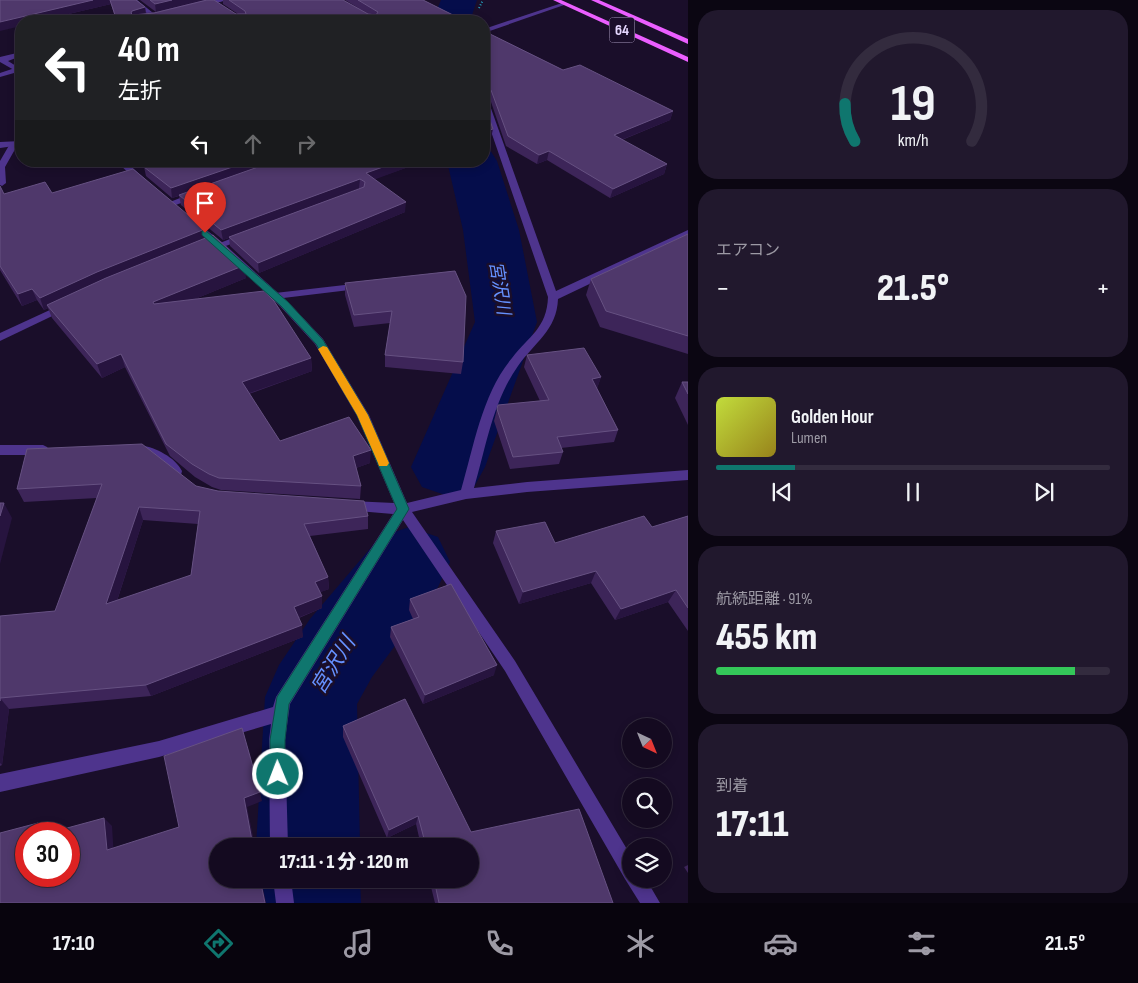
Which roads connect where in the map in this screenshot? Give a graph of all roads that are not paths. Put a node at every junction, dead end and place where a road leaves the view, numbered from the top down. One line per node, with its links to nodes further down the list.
1 (133, 0): 8 (street)
2 (556, 0): 6 (main road, 64)
3 (594, 0): 10 (main road, 64)
4 (212, 1): 5 (street); 7 (street)
5 (222, 4)
6 (564, 4): 9 (street); 13 (main road, 64)
7 (188, 9)
8 (152, 15)
9 (490, 29)
10 (688, 42)
11 (15, 56): 12 (street)
12 (1, 59): 14 (street)
13 (688, 60)
14 (15, 67)
15 (15, 71): 16 (street)
16 (0, 75)
17 (490, 117): 30 (street)
18 (15, 144): 19 (street)
19 (0, 145)
20 (15, 148): 22 (street)
21 (127, 167): 23 (street)
22 (2, 183)
23 (148, 186)
24 (205, 192): 27 (street)
25 (257, 231): 27 (street)
26 (688, 233): 30 (street)
27 (215, 244): 29 (street)
28 (377, 285): 29 (street)
29 (275, 296): 40 (street)
30 (553, 297): 38 (street)
31 (79, 299): 32 (street)
32 (0, 337)
33 (124, 448): 37 (street)
34 (57, 449): 35 (street)
35 (0, 450)
36 (688, 475): 38 (street)
37 (187, 480)
38 (466, 494): 40 (street)
39 (336, 505): 40 (street)
40 (403, 509): 41 (street); 44 (street)
41 (281, 713): 42 (street); 43 (street)
42 (0, 783)
43 (279, 838)
44 (622, 858)
45 (283, 888): 47 (street)
46 (641, 888): 48 (street)
47 (285, 903)
48 (651, 903)

